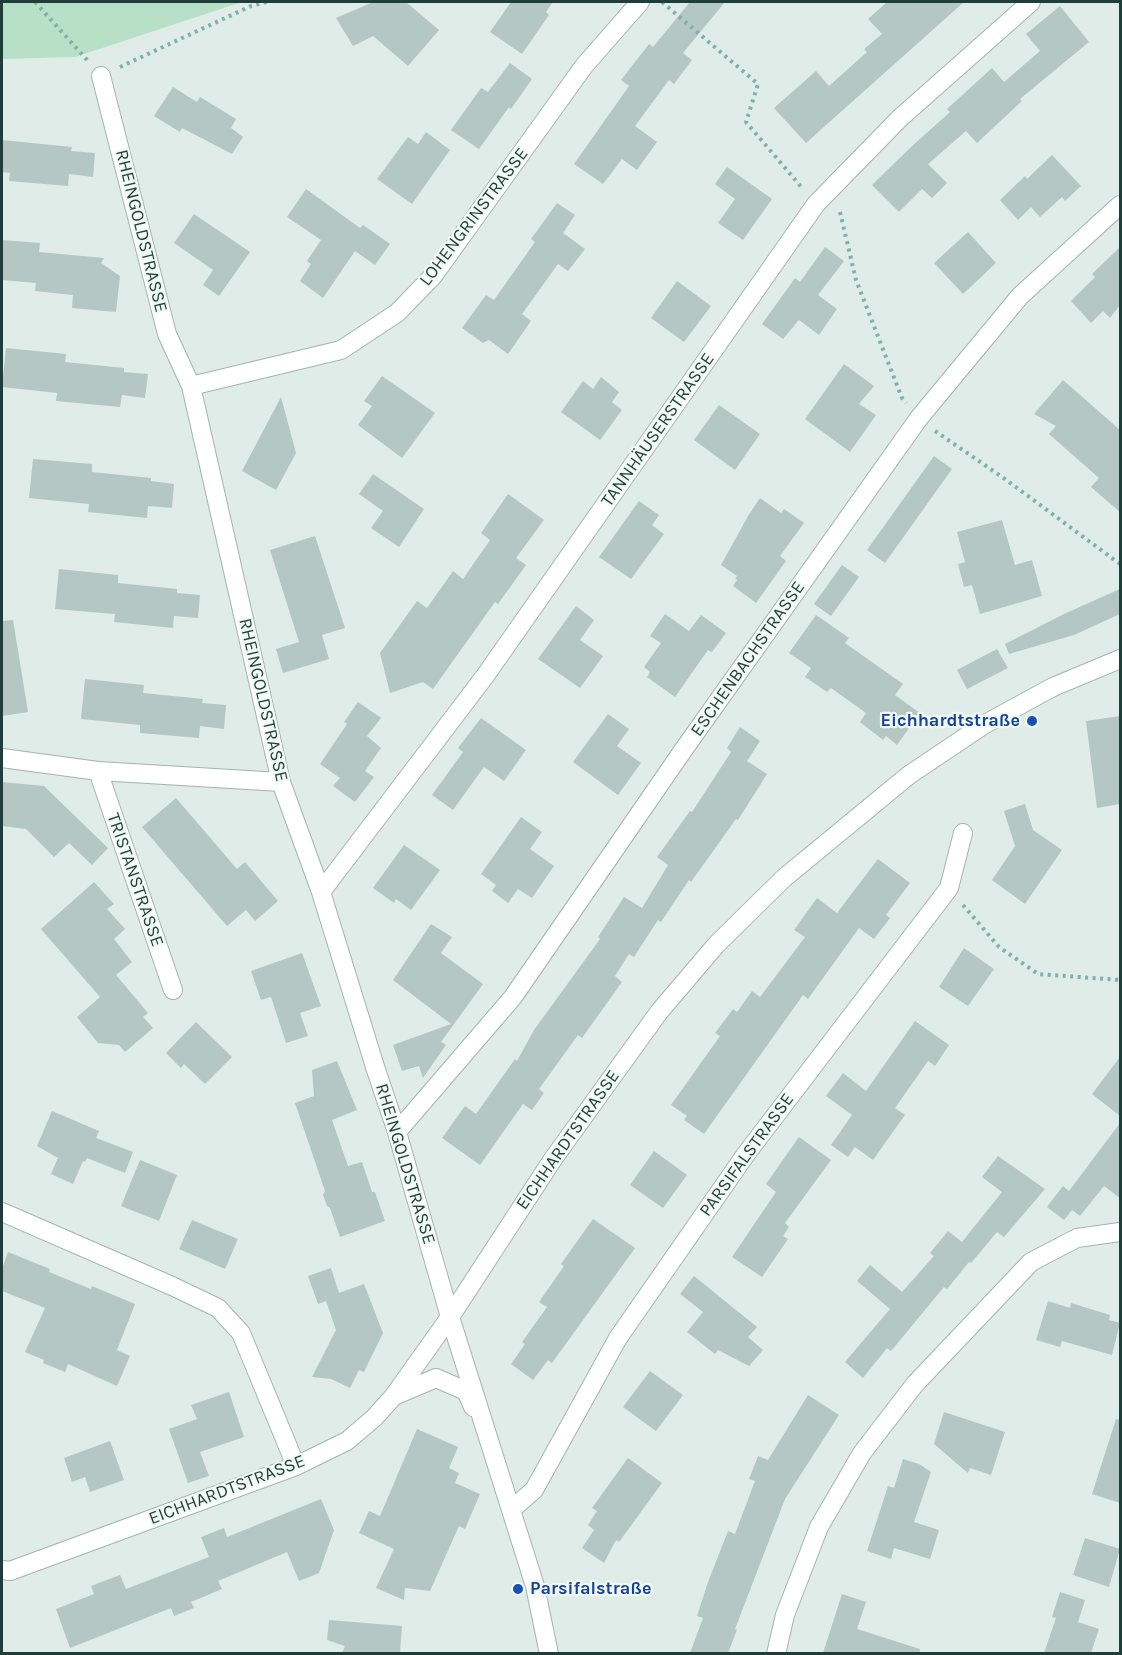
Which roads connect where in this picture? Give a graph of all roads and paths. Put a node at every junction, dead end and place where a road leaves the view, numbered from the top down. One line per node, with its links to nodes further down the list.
1 (34, 2): 6 (path)
2 (267, 2): 6 (path)
3 (640, 2): 9 (street, LOHENGRINSTRASSE)
4 (662, 2): 7 (path)
5 (1031, 2): 7 (street, TANNHÄUSERSTRASSE)
6 (101, 76): 9 (street, RHEINGOLDSTRASSE)
7 (816, 204): 16 (street, TANNHÄUSERSTRASSE)
8 (1120, 205): 19 (street, ESCHENBACHSTRASSE)
9 (191, 386): 13 (street, RHEINGOLDSTRASSE)
10 (1120, 660): 22 (street, EICHHARDTSTRASSE)
11 (2, 758): 12 (street)
12 (98, 771): 13 (street); 18 (street, TRISTANSTRASSE)
13 (281, 782): 16 (street, RHEINGOLDSTRASSE)
14 (963, 833): 15 (street, PARSIFALSTRASSE)
15 (948, 888): 17 (path); 26 (street, PARSIFALSTRASSE)
16 (321, 892): 19 (street, RHEINGOLDSTRASSE)
17 (1120, 980)
18 (173, 990)
19 (397, 1132): 22 (street, RHEINGOLDSTRASSE)
20 (2, 1212): 25 (street)
21 (1120, 1232): 29 (street)
22 (450, 1317): 23 (street, EICHHARDTSTRASSE); 24 (street, RHEINGOLDSTRASSE)
23 (393, 1396): 24 (street); 25 (street, EICHHARDTSTRASSE)
24 (485, 1432): 26 (street)
25 (296, 1466): 27 (street, EICHHARDTSTRASSE)
26 (512, 1509): 28 (street)
27 (2, 1570)
28 (549, 1653)
29 (776, 1653)

